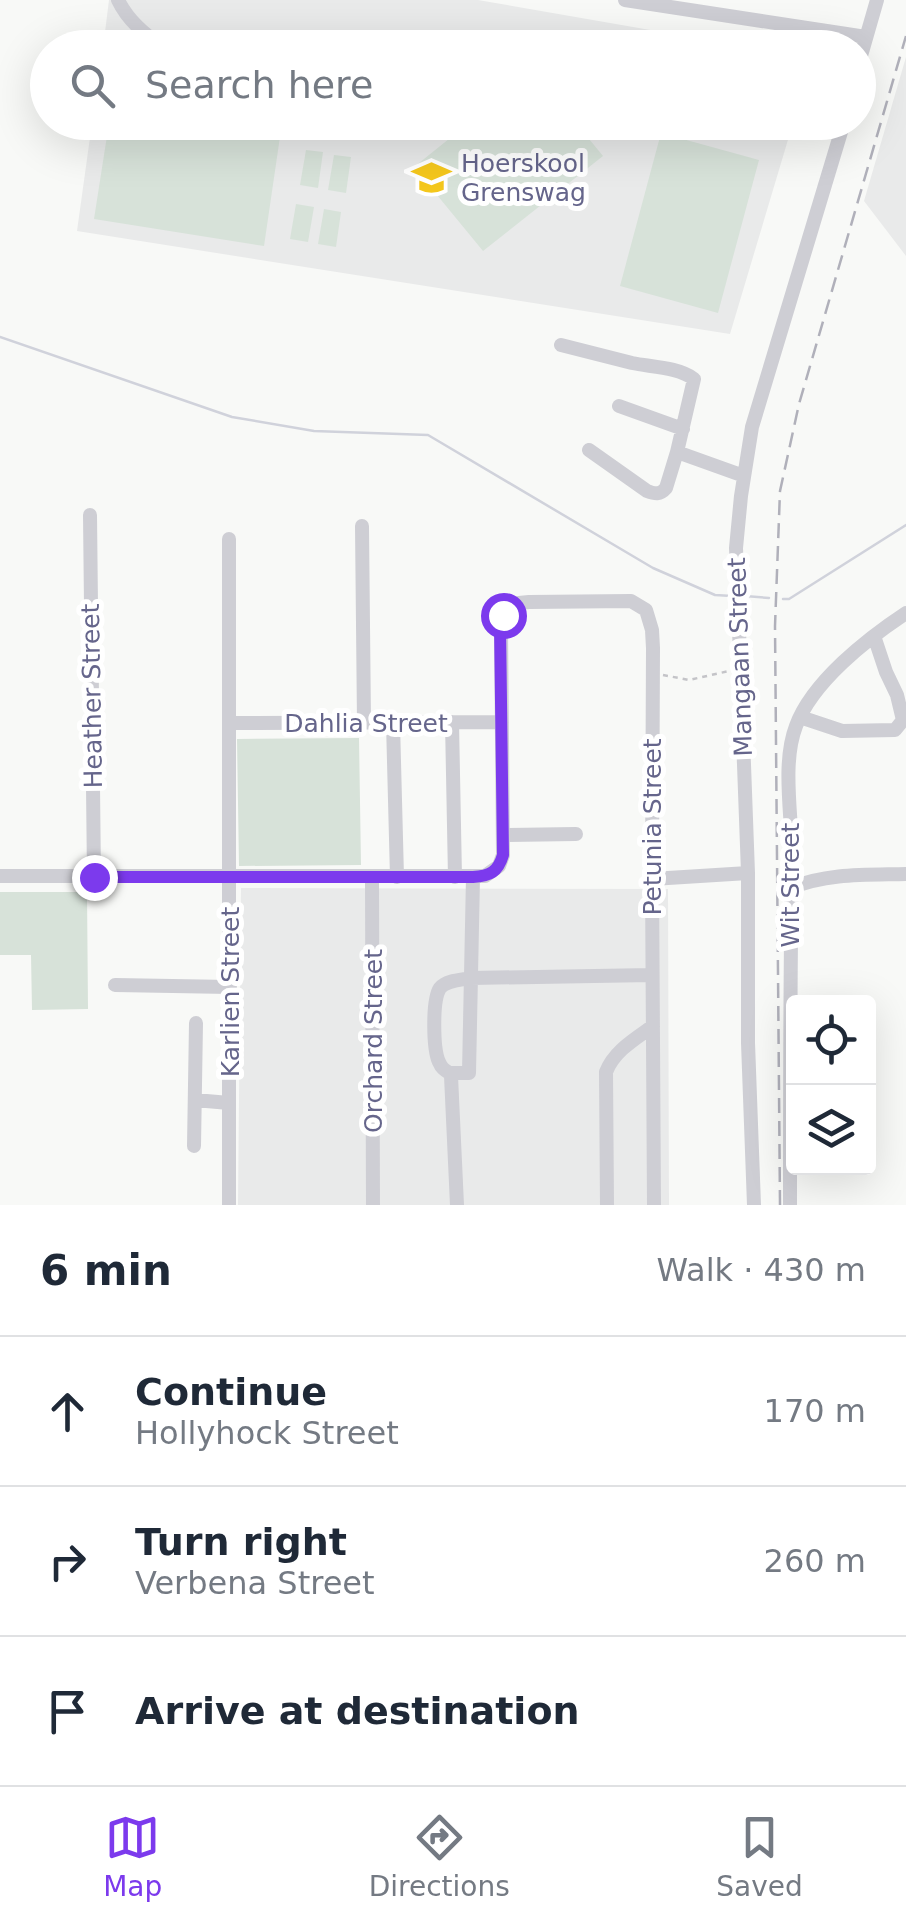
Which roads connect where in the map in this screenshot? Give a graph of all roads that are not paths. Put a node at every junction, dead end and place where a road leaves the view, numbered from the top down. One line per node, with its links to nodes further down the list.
1 (118, 0): 5 (street)
2 (625, 0): 4 (street)
3 (878, 0): 8 (street)
4 (792, 27): 6 (street); 7 (street)
5 (141, 30)
6 (794, 30)
7 (814, 30)
8 (868, 30)
9 (838, 142): 15 (street, Mangaan Street)
10 (561, 344): 12 (street)
11 (619, 406): 12 (street)
12 (683, 429): 14 (street)
13 (590, 450): 14 (street)
14 (677, 452): 15 (street)
15 (744, 476): 29 (street, Mangaan Street)
16 (90, 515): 33 (street, Heather Street)
17 (362, 526): 25 (street)
18 (229, 539): 24 (street, Karlien Street)
19 (906, 612): 20 (street, Wit Street)
20 (874, 636): 21 (street, Wit Street); 21 (street)
21 (800, 717): 39 (street, Wit Street)
22 (452, 722): 23 (street, Dahlia Street); 26 (street, Dahlia Street); 34 (street)
23 (502, 722): 27 (street); 38 (street, Petunia Street)
24 (230, 723): 25 (street, Dahlia Street); 32 (street, Karlien Street)
25 (364, 723): 26 (street, Dahlia Street)
26 (394, 723): 37 (street)
27 (503, 834): 28 (street); 35 (street)
28 (576, 834)
29 (748, 873): 38 (street); 55 (street, Mangaan Street)
30 (906, 874): 39 (street)
31 (0, 876): 33 (street)
32 (230, 876): 33 (street); 36 (street); 43 (street, Karlien Street)
33 (94, 877)
34 (455, 877): 35 (street); 37 (street)
35 (479, 877): 41 (street)
36 (372, 878): 37 (street); 51 (street, Orchard Street)
37 (397, 878)
38 (652, 879): 40 (street, Petunia Street)
39 (791, 888): 56 (street, Wit Street)
40 (652, 976): 41 (street); 45 (street, Petunia Street)
41 (471, 978): 46 (street); 46 (street)
42 (115, 985): 43 (street)
43 (230, 987): 48 (street, Karlien Street)
44 (196, 1023): 47 (street)
45 (652, 1026): 53 (street); 54 (street, Petunia Street)
46 (451, 1074): 52 (street)
47 (195, 1100): 48 (street); 49 (street)
48 (229, 1103): 50 (street, Karlien Street)
49 (194, 1146)
50 (229, 1205)
51 (373, 1205)
52 (457, 1205)
53 (607, 1205)
54 (654, 1205)
55 (754, 1205)
56 (790, 1205)

